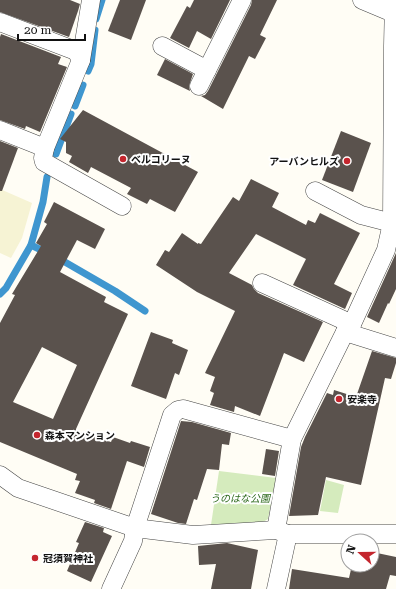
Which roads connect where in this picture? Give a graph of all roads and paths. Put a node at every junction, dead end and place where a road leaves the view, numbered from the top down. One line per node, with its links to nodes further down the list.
1 (91, 0): 8 (street)
2 (242, 0): 9 (street)
3 (362, 0): 4 (street)
4 (394, 6): 7 (street)
5 (0, 22): 8 (street)
6 (162, 46): 9 (street)
7 (394, 47): 15 (street)
8 (81, 60): 12 (street)
9 (207, 70): 10 (street)
10 (199, 86)
11 (0, 130): 12 (street)
12 (45, 148): 14 (street)
13 (315, 191): 15 (street)
14 (122, 206)
15 (392, 223): 17 (street)
16 (262, 283): 17 (street)
17 (348, 328): 18 (street); 19 (street)
18 (396, 348)
19 (292, 439): 21 (street); 22 (street)
20 (0, 475): 21 (street)
21 (135, 528): 22 (street); 24 (street)
22 (282, 532): 23 (street); 25 (street)
23 (396, 534)
24 (111, 589)
25 (276, 589)

